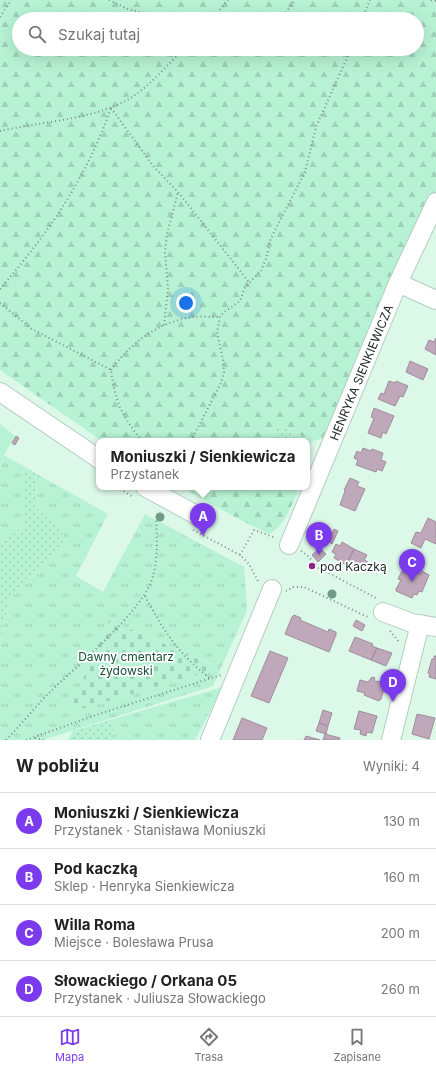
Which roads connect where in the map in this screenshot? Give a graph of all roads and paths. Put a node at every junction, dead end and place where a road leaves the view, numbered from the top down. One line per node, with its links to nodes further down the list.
1 (11, 0): 12 (path)
2 (109, 0): 8 (path)
3 (228, 0): 9 (path)
4 (295, 0): 10 (path)
5 (370, 0): 11 (path)
6 (431, 0): 7 (path)
7 (436, 1)
8 (140, 12)
9 (218, 12)
10 (286, 12)
11 (365, 12)
12 (0, 17)
13 (177, 56): 15 (path)
14 (348, 56): 19 (path)
15 (111, 108): 16 (path); 17 (path); 21 (path)
16 (0, 131)
17 (178, 192): 19 (path); 25 (path)
18 (436, 202): 20 (street, HENRYKA SIENKIEWICZA)
19 (249, 282): 24 (path)
20 (398, 283): 22 (street); 34 (street, HENRYKA SIENKIEWICZA)
21 (0, 288)
22 (436, 300)
23 (0, 304): 26 (path)
24 (220, 317): 25 (path); 29 (path)
25 (164, 324): 26 (path)
26 (111, 370): 28 (path)
27 (0, 392): 30 (street)
28 (140, 438)
29 (193, 438)
30 (96, 457)
31 (149, 490): 33 (street)
32 (156, 519): 37 (path)
33 (194, 522): 35 (path)
34 (290, 545): 35 (path); 38 (path)
35 (240, 555): 36 (path)
36 (272, 589): 38 (path); 42 (street)
37 (145, 596): 43 (path); 45 (path)
38 (379, 611): 39 (street); 41 (street)
39 (428, 626): 41 (street)
40 (389, 629): 41 (path)
41 (408, 649): 49 (street)
42 (234, 678): 43 (path); 48 (street)
43 (211, 679): 44 (path)
44 (34, 737): 46 (path); 47 (path)
45 (6, 740)
46 (26, 740)
47 (44, 740)
48 (210, 740)
49 (391, 740)

